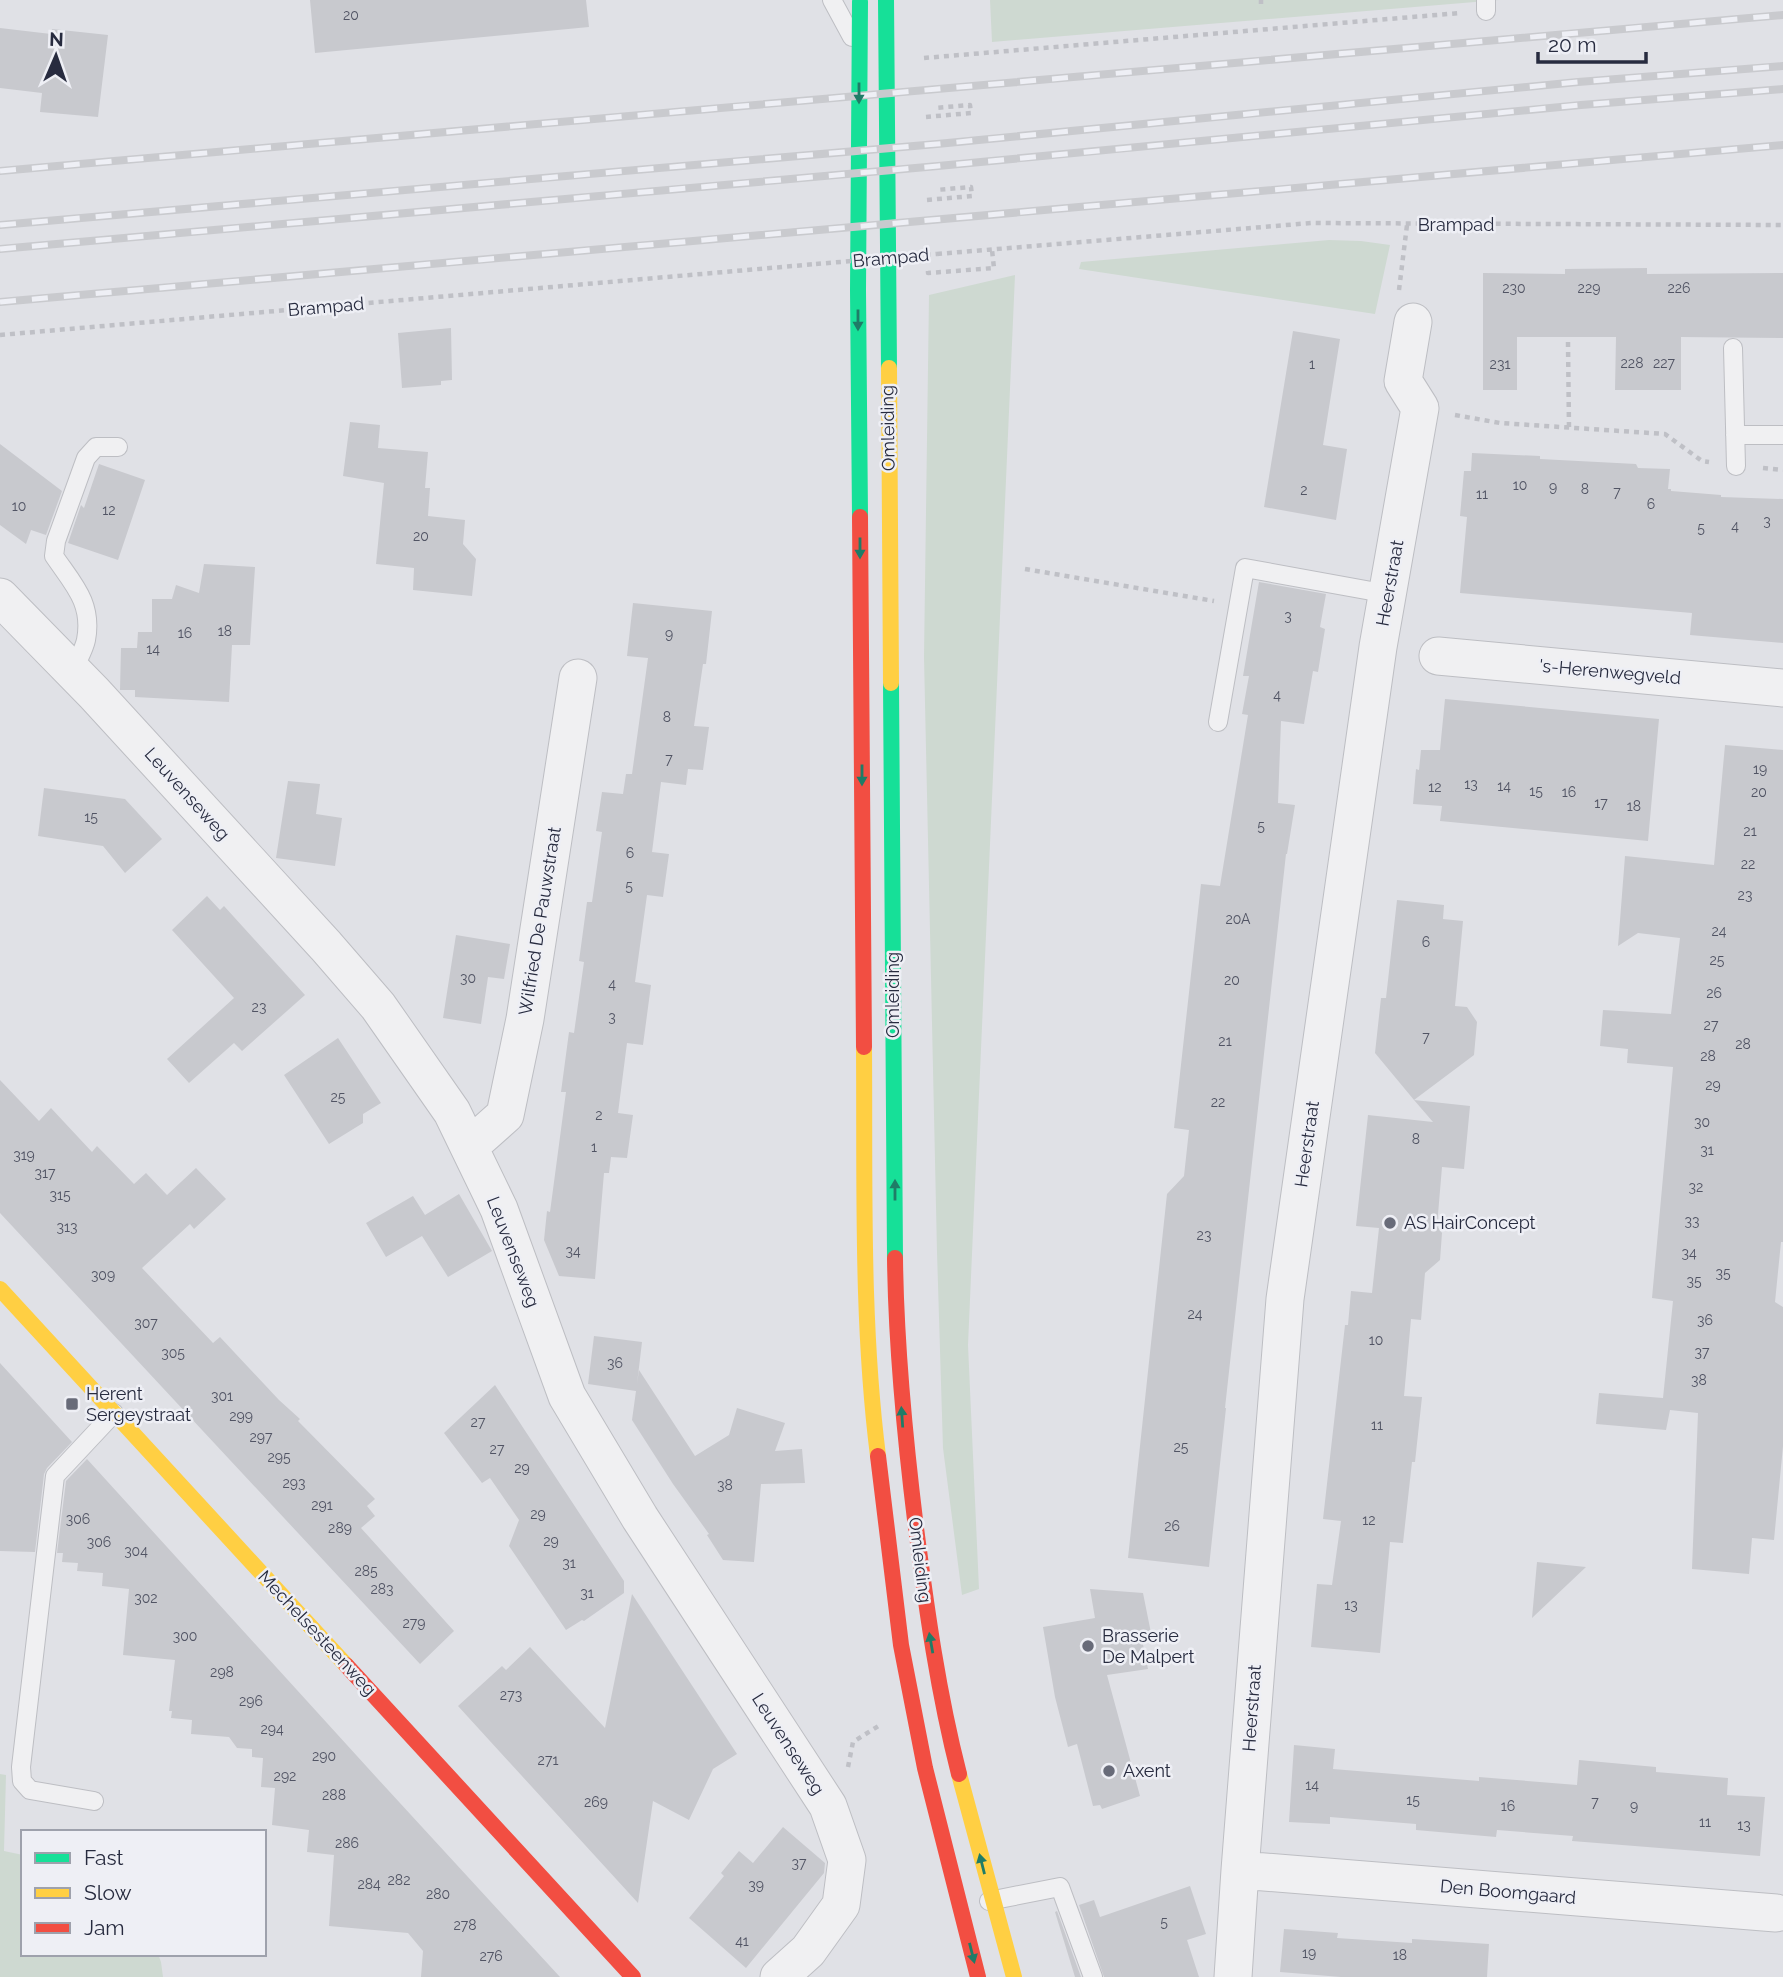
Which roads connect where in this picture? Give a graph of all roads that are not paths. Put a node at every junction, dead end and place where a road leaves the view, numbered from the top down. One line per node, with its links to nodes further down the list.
1 (832, 0): 4 (lane)
2 (860, 0): 4 (main road, Omleiding)
3 (886, 0): 23 (main road, Omleiding, one-way to 3)
4 (860, 50): 24 (main road, Omleiding, one-way to 24)
5 (1413, 322): 11 (street, Heerstraat)
6 (1733, 348): 7 (lane)
7 (1735, 435): 8 (lane); 10 (lane)
8 (1783, 435)
9 (118, 447): 14 (lane)
10 (1736, 466)
11 (1388, 594): 17 (lane); 22 (street, Heerstraat)
12 (0, 597): 14 (street, Leuvenseweg)
13 (1438, 656): 16 (street, 's-Herenwegveld)
14 (73, 671): 18 (street, Leuvenseweg)
15 (578, 678): 18 (street, Wilfried De Pauwstraat)
16 (1783, 688)
17 (1218, 722)
18 (468, 1147): 27 (street, Leuvenseweg)
19 (0, 1289): 20 (main road, Mechelsesteenweg)
20 (114, 1413): 21 (lane); 26 (main road, Mechelsesteenweg)
21 (94, 1801)
22 (1240, 1870): 25 (street, Den Boomgaard); 31 (street, Heerstraat)
23 (992, 1900): 24 (lane); 29 (main road, Omleiding); 30 (lane)
24 (961, 1909): 28 (main road, Omleiding, one-way to 28)
25 (1776, 1913)
26 (634, 1977)
27 (779, 1977)
28 (978, 1977)
29 (1014, 1977)
30 (1093, 1977)
31 (1233, 1977)

